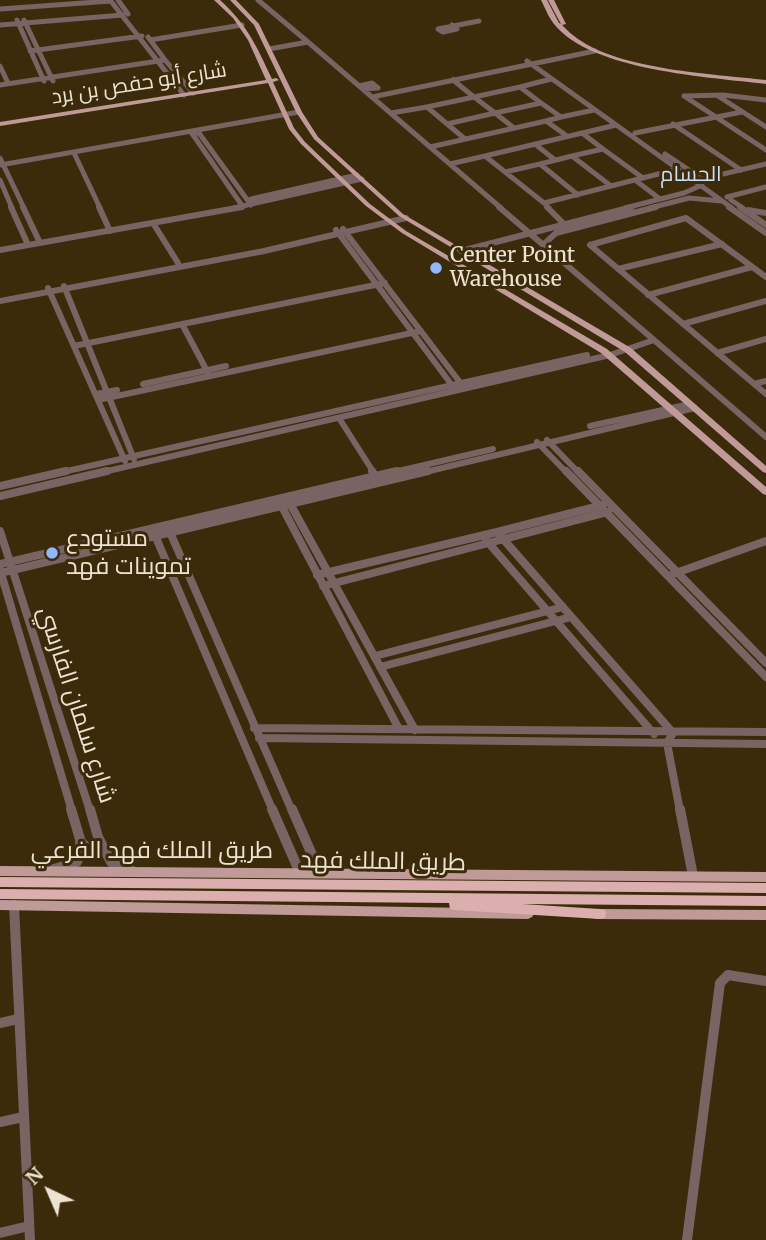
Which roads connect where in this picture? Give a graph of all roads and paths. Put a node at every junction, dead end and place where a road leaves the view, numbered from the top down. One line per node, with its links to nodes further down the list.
1 (113, 0): 7 (street); 8 (street); 14 (street)
2 (216, 0): 12 (main road)
3 (233, 0): 18 (main road)
4 (258, 0): 15 (street)
5 (544, 0): 16 (main road)
6 (551, 0): 30 (main road)
7 (0, 9)
8 (122, 13): 9 (street); 14 (street)
9 (21, 21): 11 (street); 17 (street); 19 (street)
10 (479, 21): 13 (street)
11 (0, 23)
12 (242, 24): 14 (street); 26 (main road)
13 (452, 25)
14 (143, 35): 17 (street); 21 (street); 21 (street)
15 (307, 42): 18 (street); 34 (street)
16 (581, 44): 20 (main road); 22 (street)
17 (38, 48): 19 (street); 25 (street)
18 (269, 49): 24 (main road)
19 (30, 50): 28 (street)
20 (595, 51): 22 (street); 30 (main road)
21 (163, 62): 25 (street); 35 (street)
22 (531, 62): 27 (street); 29 (street); 36 (street); 59 (street)
23 (0, 66): 31 (street)
24 (283, 77): 26 (main road, شارع أبو حفص بن برد); 45 (main road)
25 (52, 79): 28 (street)
26 (270, 79): 35 (main road, شارع أبو حفص بن برد); 47 (main road)
27 (551, 79): 33 (street); 42 (street)
28 (43, 80): 31 (street); 32 (street)
29 (453, 80): 36 (street); 38 (street)
30 (766, 81)
31 (8, 83): 32 (street)
32 (0, 87)
33 (520, 87): 38 (street); 40 (street)
34 (366, 90): 36 (street); 46 (street)
35 (187, 92): 51 (main road, شارع أبو حفص بن برد)
36 (379, 94)
37 (715, 94): 39 (street); 43 (street); 48 (street)
38 (474, 97): 41 (street); 44 (street)
39 (766, 100)
40 (541, 103): 44 (street); 49 (street)
41 (427, 107): 46 (street); 52 (street)
42 (594, 110): 49 (street); 54 (street)
43 (742, 112): 48 (street); 55 (street)
44 (495, 113): 52 (street); 56 (street)
45 (300, 114): 47 (street); 77 (main road)
46 (391, 114): 63 (street)
47 (286, 116): 57 (street); 81 (main road)
48 (715, 116): 53 (street); 65 (street)
49 (561, 117): 50 (street)
50 (546, 121): 56 (street); 60 (street)
51 (0, 123)
52 (447, 124): 61 (street)
53 (673, 124): 59 (street); 75 (street)
54 (616, 125): 58 (street); 74 (street)
55 (764, 125)
56 (514, 128): 61 (street)
57 (195, 132): 66 (street); 73 (street); 88 (street); 90 (street)
58 (582, 133): 60 (street); 64 (street)
59 (635, 133): 82 (street)
60 (567, 136): 62 (street)
61 (465, 139): 63 (street)
62 (535, 144): 67 (street); 69 (street)
63 (430, 147): 70 (street)
64 (603, 149): 68 (street); 78 (street)
65 (766, 150)
66 (75, 155): 73 (street); 98 (street)
67 (485, 156): 70 (street); 76 (street)
68 (572, 156): 69 (street); 83 (street)
69 (555, 160): 71 (street)
70 (450, 163): 100 (street)
71 (540, 164): 76 (street); 85 (street)
72 (766, 164): 75 (street)
73 (2, 165): 102 (street)
74 (678, 169): 78 (street); 82 (street)
75 (741, 170): 82 (street)
76 (505, 172): 89 (street)
77 (360, 177): 81 (street); 93 (main road)
78 (643, 178): 80 (street)
79 (0, 180): 103 (street)
80 (635, 180): 83 (street); 86 (street)
81 (343, 181): 88 (street); 94 (main road)
82 (702, 182): 86 (street); 87 (street)
83 (611, 186): 85 (street)
84 (766, 187): 87 (street)
85 (578, 195): 89 (street)
86 (660, 199): 96 (street)
87 (727, 200): 91 (street); 97 (street); 104 (street)
88 (250, 202): 90 (street)
89 (544, 203): 96 (street)
90 (241, 204): 95 (street); 98 (street)
91 (743, 209): 92 (street); 97 (street)
92 (766, 213)
93 (403, 216): 94 (street); 107 (main road)
94 (388, 220): 99 (street); 126 (main road)
95 (153, 223): 98 (street); 108 (street)
96 (563, 223): 100 (street)
97 (762, 223): 101 (street)
98 (109, 228): 102 (street)
99 (341, 231): 108 (street); 112 (street); 113 (street)
100 (530, 231): 104 (street); 107 (street)
101 (766, 233)
102 (39, 241): 103 (street)
103 (27, 243): 106 (street)
104 (544, 244): 122 (street)
105 (722, 244): 109 (street); 110 (street); 110 (street)
106 (0, 247)
107 (461, 251): 125 (main road)
108 (178, 263): 113 (street)
109 (752, 267): 111 (street); 115 (street)
110 (618, 269): 115 (street)
111 (766, 277)
112 (379, 282): 118 (street); 120 (street)
113 (64, 287): 114 (street); 123 (street)
114 (49, 290): 116 (street); 124 (street)
115 (649, 295): 119 (street)
116 (0, 299)
117 (766, 301): 119 (street)
118 (176, 323): 123 (street); 128 (street)
119 (683, 324): 127 (street)
120 (415, 329): 128 (street); 131 (street)
121 (766, 339): 127 (street)
122 (654, 340): 125 (street); 138 (street)
123 (86, 341): 124 (street); 133 (street)
124 (73, 344): 134 (street)
125 (628, 350): 126 (street); 135 (main road)
126 (607, 353): 131 (street); 136 (main road)
127 (717, 353): 130 (street)
128 (208, 373): 133 (street)
129 (766, 381): 130 (street)
130 (754, 384): 132 (street)
131 (459, 387): 137 (street); 140 (street)
132 (766, 394)
133 (107, 395): 134 (street); 140 (street)
134 (97, 397): 141 (street)
135 (693, 406): 136 (street); 144 (main road)
136 (674, 410): 139 (street); 147 (main road)
137 (339, 418): 142 (street); 145 (street)
138 (766, 437)
139 (542, 441): 145 (street); 149 (street); 150 (street); 151 (street)
140 (133, 456): 141 (street); 142 (street)
141 (124, 458): 143 (street); 146 (street)
142 (136, 465): 143 (street)
143 (128, 467): 148 (street)
144 (766, 470)
145 (376, 477): 149 (street)
146 (0, 486)
147 (766, 492)
148 (0, 496)
149 (284, 502): 152 (street); 162 (street); 164 (street)
150 (612, 506): 151 (street); 163 (street)
151 (602, 509): 154 (street); 157 (street); 165 (street)
152 (169, 530): 155 (street); 176 (street)
153 (0, 531): 160 (street, شارع سلمان الفارسي)
154 (497, 531): 156 (street); 157 (street)
155 (155, 533): 160 (street); 190 (street)
156 (482, 535): 159 (street); 162 (street)
157 (503, 539): 159 (street); 168 (street)
158 (766, 541): 163 (street)
159 (489, 543): 166 (street); 169 (street)
160 (7, 566): 161 (street); 185 (street, شارع سلمان الفارسي)
161 (0, 572): 186 (street, شارع سلمان الفارسي)
162 (328, 572): 164 (street); 166 (street)
163 (678, 572): 165 (street); 173 (street)
164 (317, 575): 167 (street)
165 (667, 576): 175 (street)
166 (334, 583): 167 (street); 172 (street)
167 (323, 586): 177 (street)
168 (563, 607): 169 (street); 170 (street)
169 (547, 611): 171 (street); 172 (street)
170 (571, 617): 171 (street); 181 (street)
171 (555, 621): 174 (street); 179 (street)
172 (375, 656): 174 (street)
173 (766, 663)
174 (380, 667): 178 (street)
175 (766, 677)
176 (254, 728): 177 (street); 182 (street)
177 (399, 729): 178 (street)
178 (415, 730): 179 (street)
179 (651, 732): 181 (street); 183 (street)
180 (766, 732): 181 (street)
181 (673, 733): 183 (street)
182 (259, 738): 183 (street); 191 (street)
183 (667, 743): 184 (street); 192 (street)
184 (766, 744)
185 (98, 837): 186 (street); 189 (street, شارع سلمان الفارسي)
186 (80, 839): 188 (street, شارع سلمان الفارسي)
187 (0, 871): 188 (main road, طريق الملك فهد الفرعي)
188 (43, 871): 189 (main road, طريق الملك فهد الفرعي)
189 (137, 872): 190 (main road, طريق الملك فهد الفرعي)
190 (300, 873): 191 (main road, طريق الملك فهد الفرعي)
191 (320, 873): 192 (main road, طريق الملك فهد الفرعي)
192 (692, 876): 193 (main road, طريق الملك فهد الفرعي)
193 (766, 877)
194 (0, 882): 195 (highway, طريق الملك فهد)
195 (762, 888)
196 (0, 894): 197 (highway, طريق الملك فهد)
197 (322, 898): 198 (highway, طريق الملك فهد); 201 (highway)
198 (766, 901)
199 (0, 905): 200 (main road)
200 (14, 905): 201 (main road); 204 (street)
201 (600, 914): 202 (main road)
202 (766, 915)
203 (766, 981): 211 (street)
204 (18, 1019): 205 (street); 206 (street)
205 (0, 1023)
206 (23, 1117): 207 (street); 208 (street)
207 (0, 1122)
208 (29, 1226): 209 (street); 210 (street)
209 (0, 1233)
210 (30, 1240)
211 (687, 1240)

